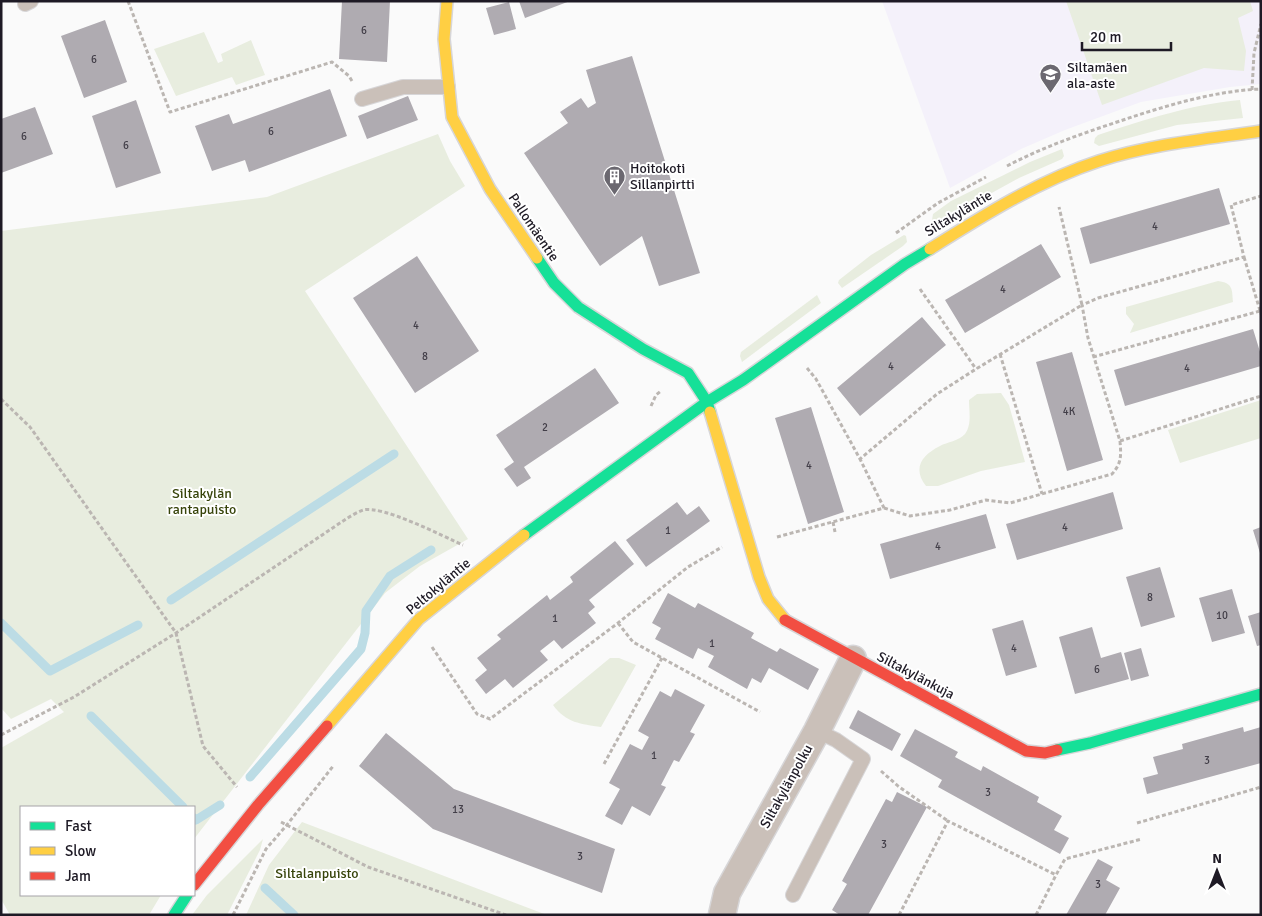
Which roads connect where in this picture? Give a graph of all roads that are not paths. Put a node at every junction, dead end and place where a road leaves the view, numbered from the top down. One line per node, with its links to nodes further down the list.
1 (447, 1): 2 (street, Pallomäentie)
2 (448, 87): 3 (lane); 5 (street, Pallomäentie)
3 (362, 99)
4 (1261, 131): 5 (street, Siltakyläntie)
5 (707, 402): 6 (street, Siltakylänkuja); 11 (street, Peltokyläntie)
6 (854, 659): 8 (street, Siltakylänpolku); 9 (street, Siltakylänkuja)
7 (1261, 694): 9 (street, Siltakylänkuja)
8 (817, 731): 12 (lane); 15 (street, Siltakylänpolku)
9 (1090, 743): 10 (lane)
10 (1095, 757)
11 (195, 884)
12 (793, 895)
13 (186, 896): 14 (street)
14 (174, 915)
15 (722, 915)

